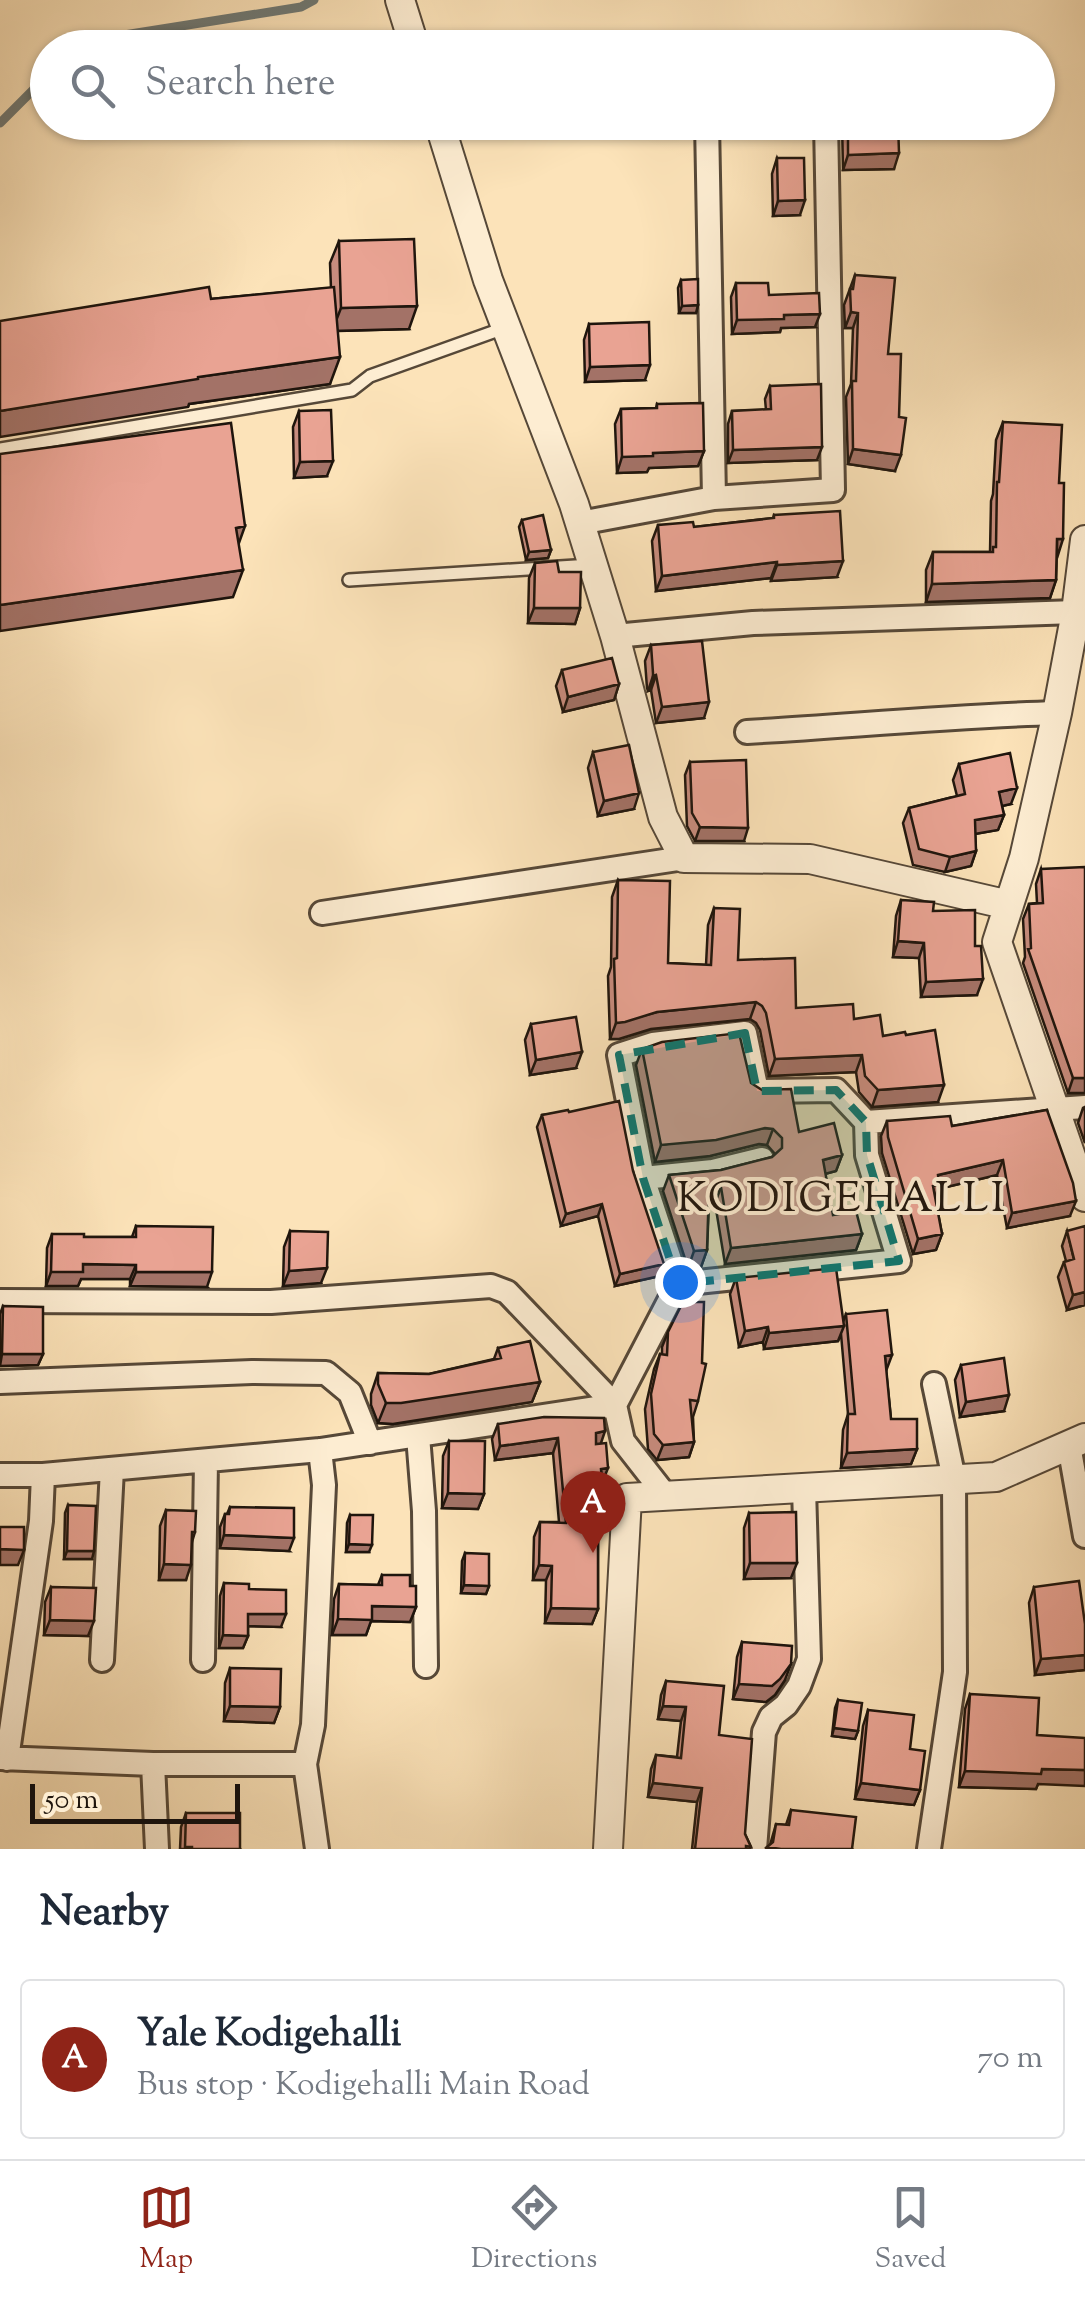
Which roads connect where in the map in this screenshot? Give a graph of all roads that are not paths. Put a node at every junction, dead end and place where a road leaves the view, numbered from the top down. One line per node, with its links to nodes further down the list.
1 (400, 0): 2 (street)
2 (409, 30)
3 (444, 140): 6 (street)
4 (707, 140): 8 (street)
5 (826, 140): 8 (street)
6 (506, 327): 7 (lane); 9 (street)
7 (0, 449)
8 (714, 498): 9 (street)
9 (580, 523): 11 (street)
10 (1085, 540): 13 (street)
11 (592, 565): 12 (lane); 14 (street)
12 (350, 580)
13 (1076, 612): 14 (street); 15 (street)
14 (615, 636): 17 (street)
15 (1057, 713): 16 (street); 18 (street)
16 (747, 732)
17 (684, 858): 18 (street); 19 (street)
18 (1009, 906): 21 (street)
19 (322, 912)
20 (1085, 1107): 21 (street)
21 (1054, 1108): 22 (street); 25 (street)
22 (866, 1122): 24 (street); 26 (street)
23 (762, 1159): 24 (street)
24 (643, 1178): 26 (street)
25 (1085, 1197)
26 (678, 1284): 30 (street)
27 (0, 1301): 30 (street)
28 (0, 1382): 33 (street)
29 (934, 1384): 39 (street)
30 (615, 1405): 31 (street); 41 (street)
31 (418, 1436): 33 (street); 45 (street)
32 (1077, 1442): 39 (street); 42 (street)
33 (370, 1443): 34 (street)
34 (320, 1450): 35 (street); 48 (street)
35 (206, 1461): 36 (street); 44 (street)
36 (112, 1469): 38 (street); 43 (street)
37 (0, 1475): 38 (street)
38 (43, 1475): 46 (street)
39 (954, 1480): 40 (street); 53 (street)
40 (804, 1488): 41 (street); 52 (street)
41 (666, 1496): 51 (street)
42 (1085, 1536)
43 (102, 1660)
44 (202, 1660)
45 (426, 1666)
46 (4, 1758): 47 (street)
47 (153, 1764): 48 (street); 49 (street)
48 (306, 1764): 50 (street)
49 (157, 1849)
50 (317, 1849)
51 (608, 1849)
52 (755, 1849)
53 (928, 1849)

